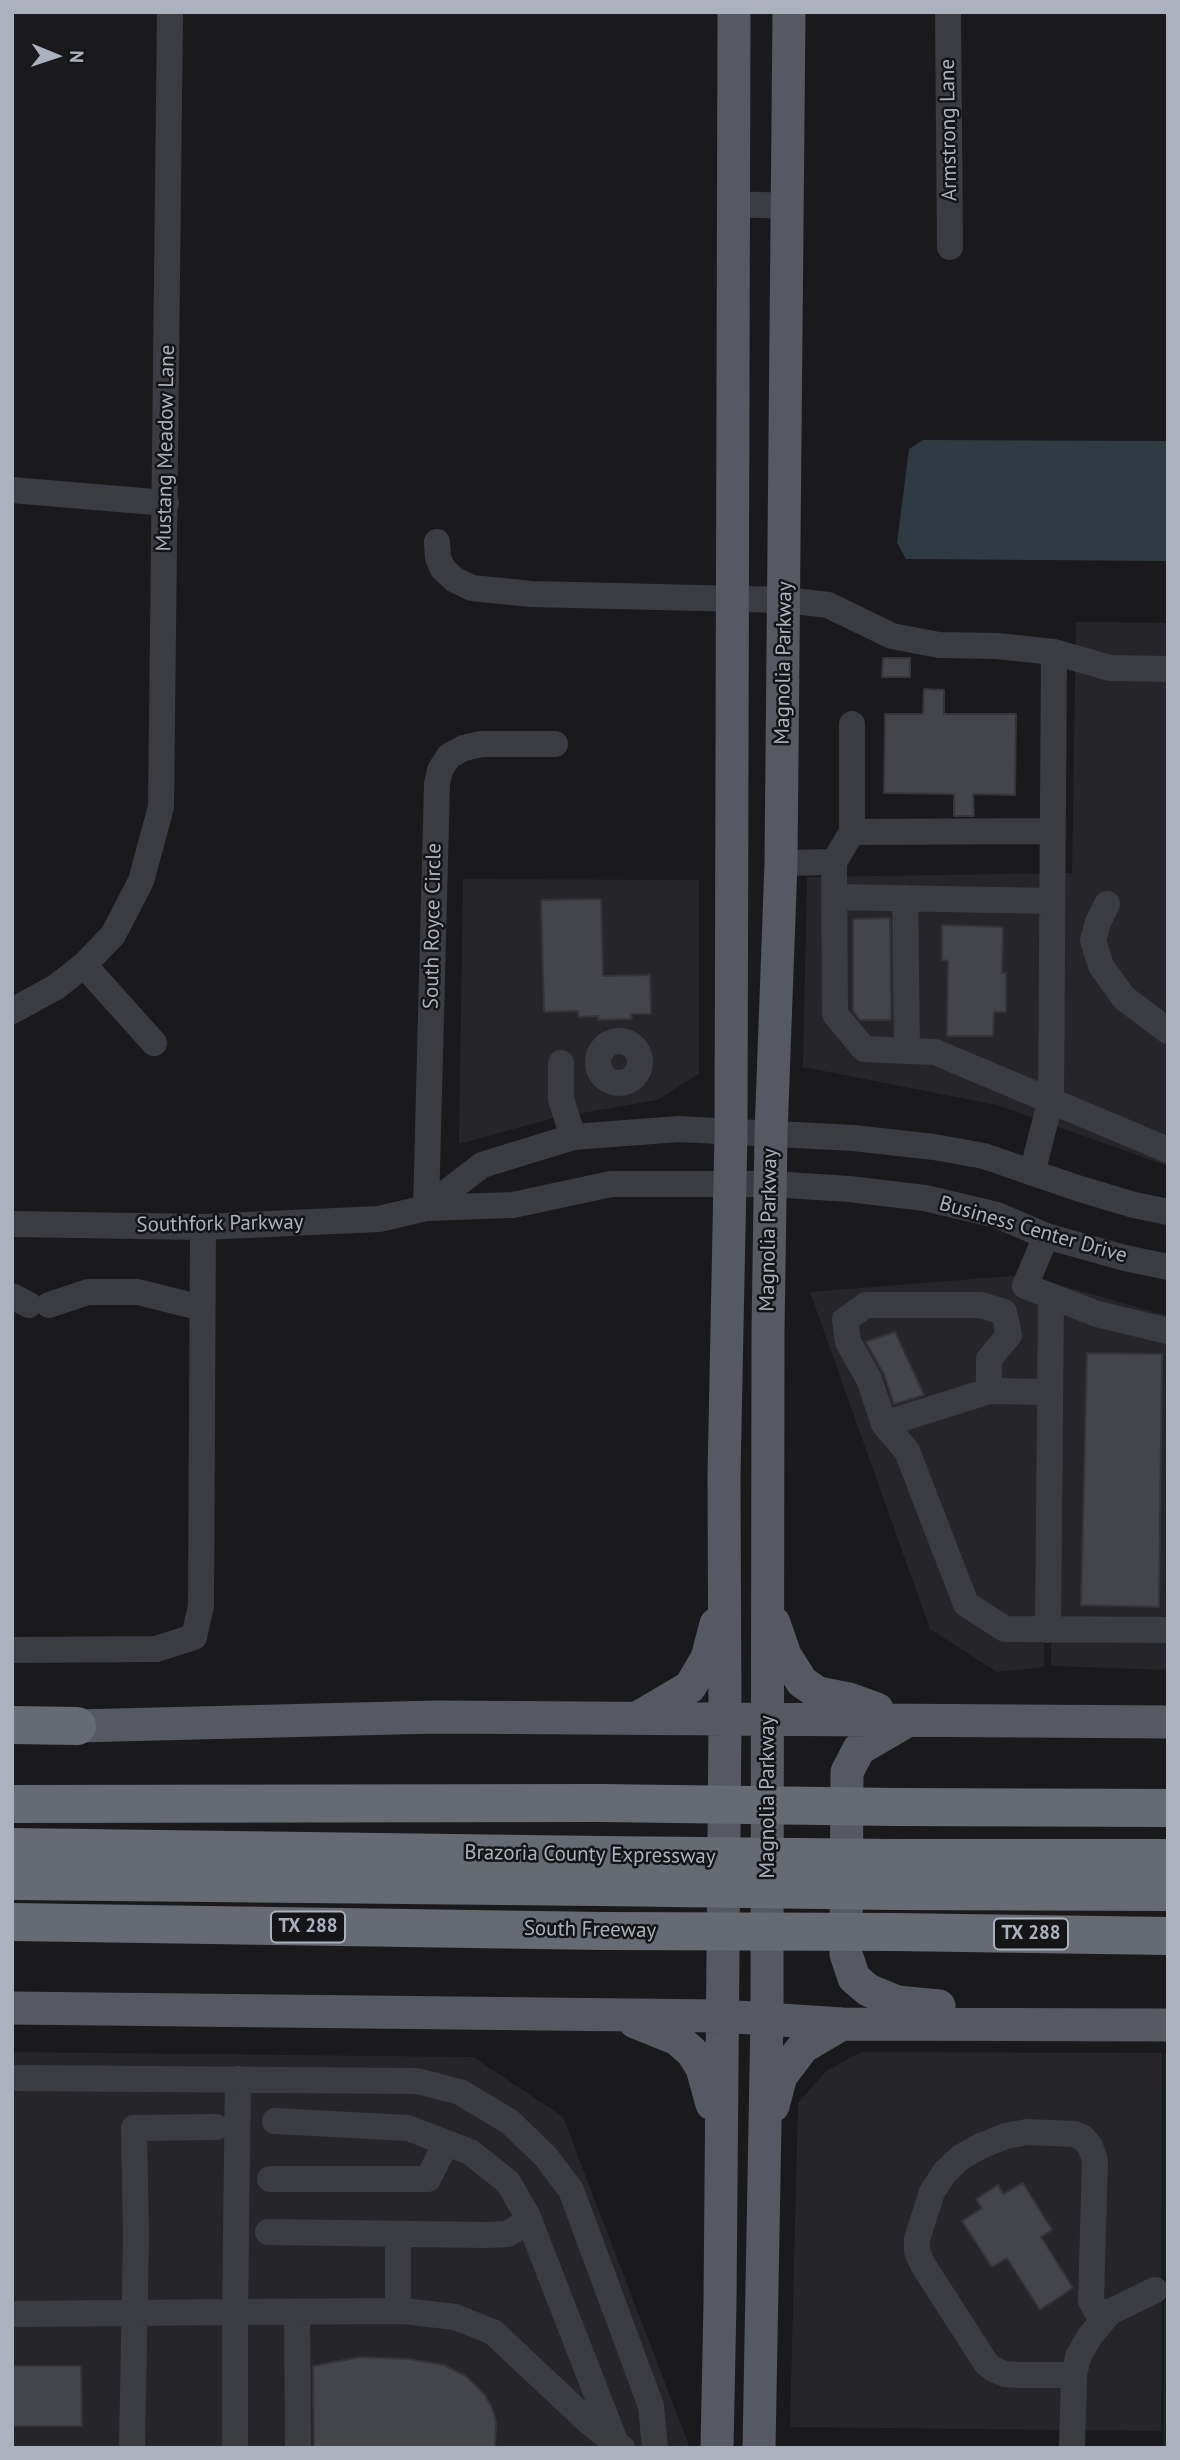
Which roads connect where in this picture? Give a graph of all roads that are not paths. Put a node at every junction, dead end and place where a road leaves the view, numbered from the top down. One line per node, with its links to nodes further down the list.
1 (170, 12): 9 (street, Mustang Meadow Lane)
2 (734, 12): 5 (main road, Magnolia Parkway)
3 (789, 12): 6 (main road, Magnolia Parkway)
4 (948, 12): 7 (street, Armstrong Lane)
5 (733, 204): 6 (street); 11 (main road, Magnolia Parkway)
6 (788, 206): 12 (main road, Magnolia Parkway)
7 (950, 247)
8 (12, 490): 9 (street)
9 (166, 503): 25 (street, Mustang Meadow Lane)
10 (438, 542): 11 (street)
11 (730, 600): 12 (street); 32 (main road, Magnolia Parkway)
12 (785, 600): 13 (street); 20 (main road, Magnolia Parkway)
13 (1054, 652): 14 (street); 17 (street)
14 (1168, 669)
15 (852, 724): 18 (street)
16 (555, 744): 39 (street, South Royce Circle)
17 (1053, 831): 18 (street); 23 (street)
18 (852, 832): 19 (street)
19 (834, 862): 20 (street); 21 (street)
20 (781, 863): 33 (main road, Magnolia Parkway)
21 (834, 897): 22 (street); 29 (street)
22 (905, 898): 23 (street); 29 (street)
23 (1052, 901): 31 (street)
24 (1107, 904): 27 (street)
25 (84, 965): 26 (street, Mustang Meadow Lane); 28 (street)
26 (12, 1011)
27 (1168, 1031)
28 (154, 1043)
29 (907, 1051): 31 (street)
30 (561, 1063): 34 (street)
31 (1051, 1099): 35 (street); 36 (street)
32 (731, 1132): 33 (street); 34 (street, Southfork Parkway); 37 (main road, Magnolia Parkway)
33 (771, 1134): 36 (street); 38 (main road, Magnolia Parkway)
34 (573, 1137): 39 (street, Southfork Parkway)
35 (1168, 1150)
36 (1032, 1173): 40 (street)
37 (730, 1183): 38 (street, Business Center Drive); 39 (street, Southfork Parkway); 52 (main road, Magnolia Parkway)
38 (771, 1184): 43 (street, Business Center Drive); 53 (main road, Magnolia Parkway)
39 (426, 1208): 42 (street, Southfork Parkway)
40 (1168, 1212)
41 (12, 1224): 42 (street, Southfork Parkway)
42 (203, 1227): 47 (street)
43 (1046, 1236): 44 (street, Business Center Drive); 45 (street)
44 (1168, 1267)
45 (1051, 1296): 48 (street); 50 (street)
46 (30, 1302): 47 (street)
47 (202, 1308): 56 (street)
48 (1168, 1331)
49 (989, 1391): 50 (street); 51 (street); 51 (street)
50 (1049, 1392): 55 (street)
51 (884, 1424): 55 (street)
52 (724, 1591): 57 (main road); 58 (main road, Magnolia Parkway)
53 (769, 1608): 59 (main road); 60 (main road, Magnolia Parkway)
54 (1168, 1629): 55 (street)
55 (1048, 1630)
56 (12, 1650)
57 (638, 1718): 58 (main road); 63 (main road)
58 (725, 1719): 60 (main road); 76 (main road, Magnolia Parkway)
59 (909, 1719): 60 (main road); 61 (main road); 79 (main road)
60 (769, 1720): 77 (main road, Magnolia Parkway)
61 (1168, 1722)
62 (12, 1725): 63 (highway)
63 (77, 1726)
64 (12, 1804): 65 (highway, bridge)
65 (1168, 1808)
66 (12, 1847): 68 (highway, Brazoria County Expressway)
67 (1168, 1858): 69 (highway, Brazoria County Expressway)
68 (600, 1871): 69 (highway, Brazoria County Expressway, bridge); 70 (highway, Brazoria County Expressway)
69 (893, 1875): 71 (highway, Brazoria County Expressway)
70 (12, 1881)
71 (1168, 1892)
72 (12, 1922): 73 (highway, South Freeway / TX 288, bridge)
73 (1168, 1936)
74 (12, 2008): 75 (main road)
75 (617, 2014): 76 (main road); 86 (main road)
76 (721, 2016): 77 (main road); 86 (main road, Magnolia Parkway)
77 (767, 2017): 78 (main road); 85 (main road, Magnolia Parkway)
78 (842, 2024): 79 (main road); 85 (main road)
79 (1014, 2025): 80 (main road)
80 (1168, 2025)
81 (12, 2078): 82 (street)
82 (238, 2079): 94 (street); 104 (street)
83 (275, 2121): 87 (street)
84 (216, 2127): 97 (street)
85 (764, 2139): 106 (main road, Magnolia Parkway)
86 (720, 2140): 105 (main road, Magnolia Parkway)
87 (446, 2143): 88 (street); 89 (street)
88 (270, 2179)
89 (529, 2221): 91 (street); 100 (street)
90 (268, 2232): 91 (street)
91 (398, 2234): 93 (street)
92 (1155, 2290): 98 (street)
93 (398, 2311): 95 (street); 100 (street)
94 (235, 2312): 95 (street); 97 (street); 102 (street)
95 (298, 2312): 103 (street)
96 (12, 2314): 97 (street)
97 (133, 2314): 101 (street)
98 (1102, 2321): 99 (street); 99 (street)
99 (1074, 2375): 107 (street)
100 (619, 2445)
101 (132, 2448)
102 (235, 2448)
103 (298, 2448)
104 (655, 2448)
105 (717, 2448)
106 (760, 2448)
107 (1072, 2448)

